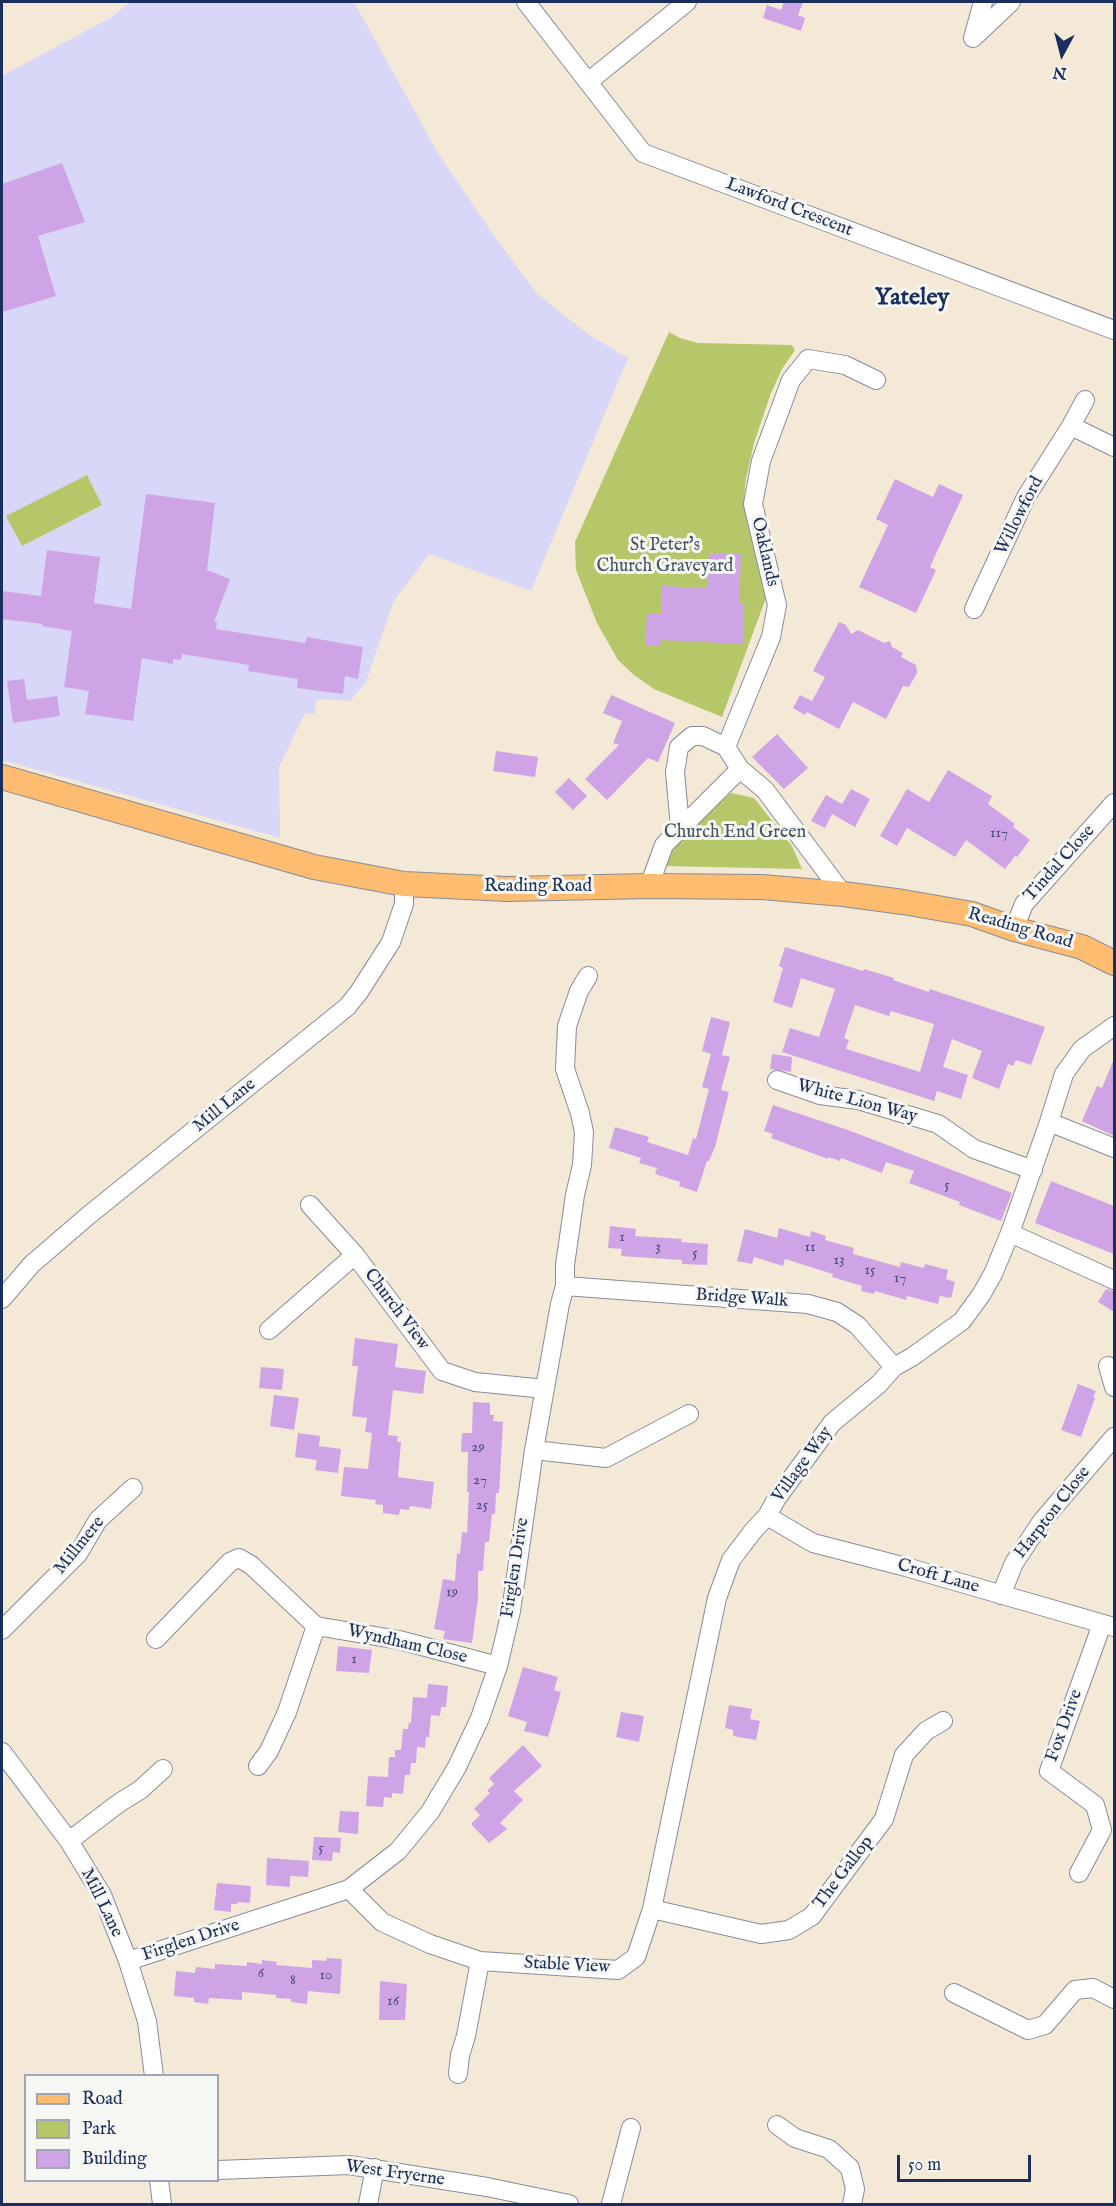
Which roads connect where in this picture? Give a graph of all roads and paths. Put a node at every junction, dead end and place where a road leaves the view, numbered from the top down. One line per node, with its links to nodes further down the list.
1 (526, 2): 5 (street, Lawford Crescent)
2 (687, 2): 5 (street)
3 (983, 2): 4 (street)
4 (1011, 2)
5 (588, 82): 6 (street, Lawford Crescent)
6 (1114, 330)
7 (876, 380): 12 (street, Oaklands)
8 (1085, 400): 9 (street, Willowford)
9 (1071, 426): 10 (street); 11 (street, Willowford)
10 (1114, 447)
11 (974, 609)
12 (726, 747): 13 (street); 16 (street)
13 (740, 770): 16 (street); 19 (street)
14 (2, 777): 17 (main road, Reading Road)
15 (1114, 803): 20 (street, Tindal Close)
16 (680, 827): 18 (street)
17 (404, 884): 18 (main road, Reading Road); 35 (street, Mill Lane)
18 (649, 886): 19 (main road, Reading Road)
19 (843, 894): 20 (main road, Reading Road)
20 (1014, 929): 21 (main road, Reading Road)
21 (1082, 947): 22 (main road, Reading Road); 23 (main road, Reading Road)
22 (1114, 947)
23 (1114, 963)
24 (588, 976): 34 (street, Firglen Drive)
25 (1113, 1026): 27 (street, Village Way)
26 (777, 1080): 29 (street, White Lion Way)
27 (1050, 1122): 28 (street); 29 (street, Village Way)
28 (1114, 1148)
29 (1033, 1170): 31 (street, Village Way)
30 (310, 1205): 32 (street)
31 (1011, 1233): 33 (street); 38 (street, Village Way)
32 (355, 1255): 36 (street, Church View); 40 (street, Church View)
33 (1114, 1280)
34 (565, 1286): 38 (street, Bridge Walk); 40 (street, Firglen Drive)
35 (2, 1299)
36 (269, 1330)
37 (1108, 1366): 39 (street)
38 (894, 1368): 45 (street, Village Way)
39 (1114, 1386)
40 (545, 1389): 43 (street, Firglen Drive)
41 (689, 1414): 43 (street)
42 (1114, 1437): 46 (street, Harpton Close)
43 (534, 1450): 51 (street, Firglen Drive)
44 (133, 1488): 49 (street, Millmere)
45 (767, 1516): 46 (street, Croft Lane); 59 (street, Village Way)
46 (1001, 1595): 48 (street, Croft Lane)
47 (316, 1626): 50 (street); 51 (street, Wyndham Close); 54 (street)
48 (1108, 1626): 57 (street, Fox Drive)
49 (2, 1629)
50 (156, 1639)
51 (498, 1666): 58 (street, Firglen Drive)
52 (943, 1721): 59 (street, The Gallop)
53 (2, 1752): 56 (street, Mill Lane)
54 (258, 1766)
55 (163, 1769): 56 (street)
56 (69, 1841): 60 (street, Mill Lane)
57 (1079, 1873)
58 (349, 1889): 60 (street, Firglen Drive); 61 (street, Stable View)
59 (652, 1909): 61 (street, Stable View)
60 (128, 1961): 64 (street, Mill Lane)
61 (480, 1961): 65 (street)
62 (954, 1993): 63 (street)
63 (1114, 1999)
64 (154, 2074)
65 (458, 2074)
66 (777, 2125): 75 (street)
67 (631, 2128): 74 (street)
68 (375, 2168): 69 (street, West Fryerne); 72 (street); 73 (street, West Fryerne)
69 (219, 2170)
70 (159, 2182): 71 (street)
71 (162, 2205)
72 (368, 2205)
73 (569, 2205)
74 (611, 2205)
75 (852, 2205)

